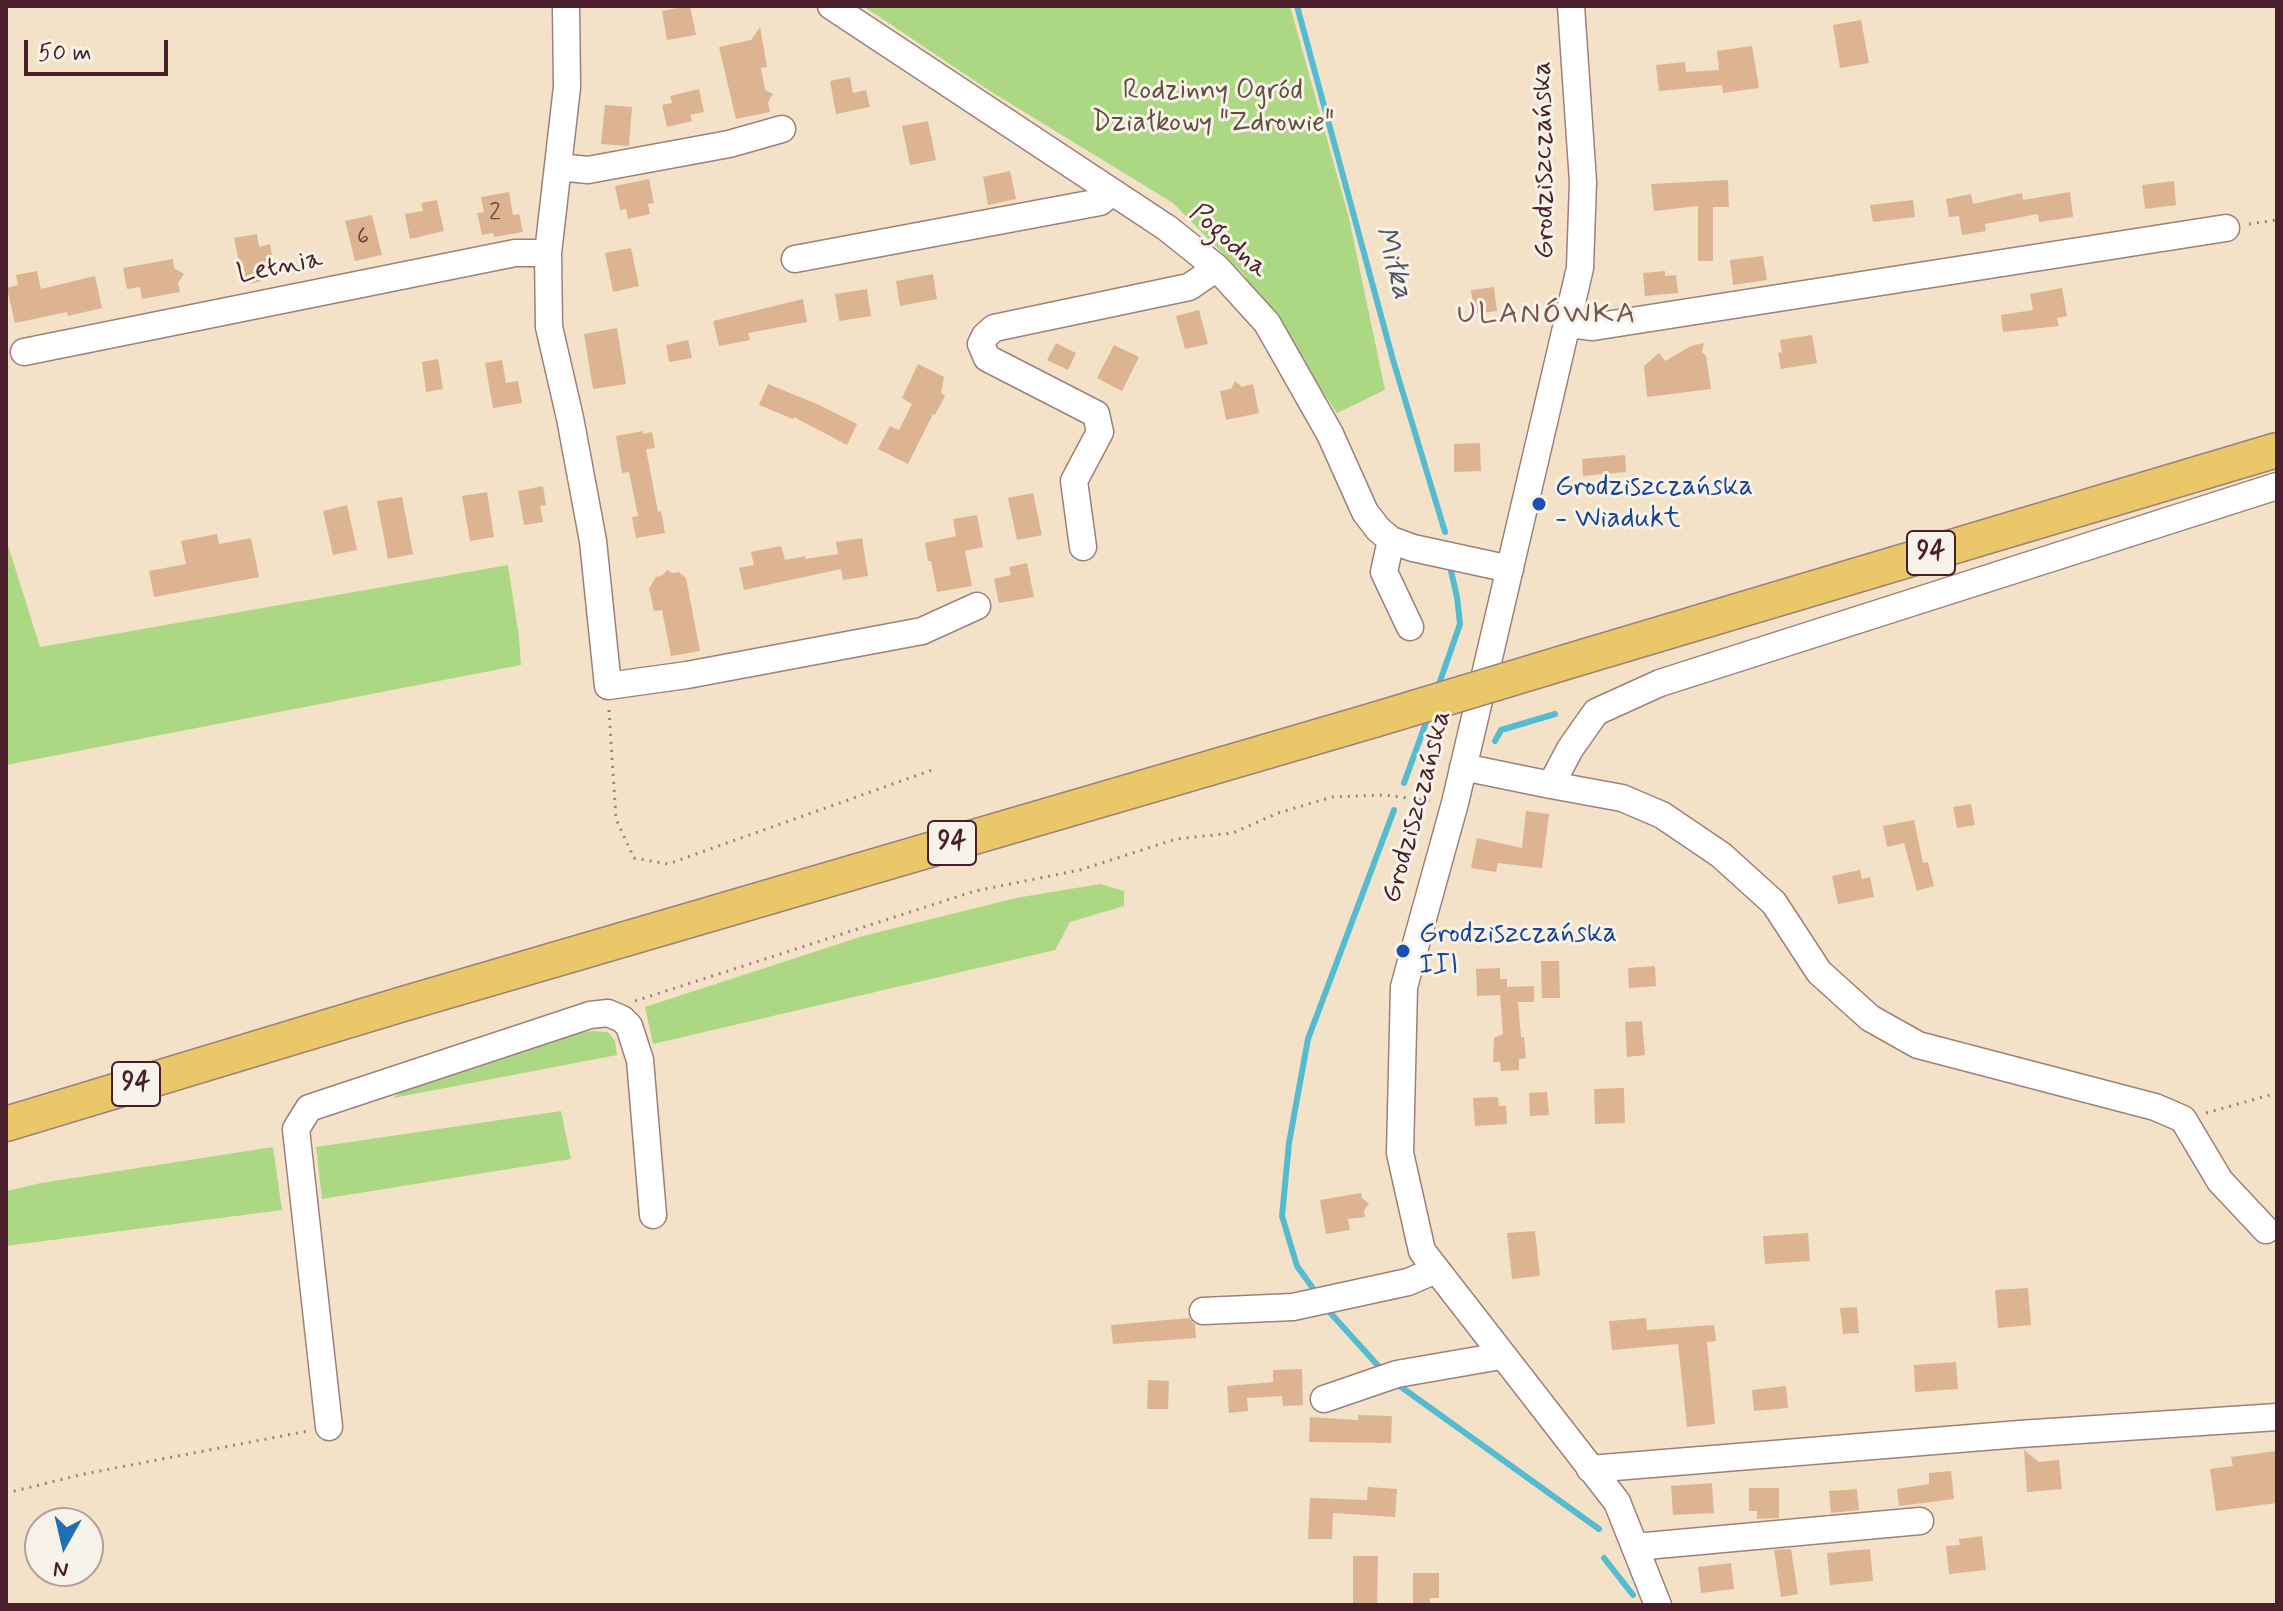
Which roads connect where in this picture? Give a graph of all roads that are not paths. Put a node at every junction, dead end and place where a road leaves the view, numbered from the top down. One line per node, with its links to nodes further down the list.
1 (566, 6): 5 (street)
2 (831, 6): 6 (street, Pogodna)
3 (1571, 6): 11 (street, Grodziszczańska)
4 (782, 129): 5 (street)
5 (558, 167): 8 (street)
6 (1112, 192): 9 (street); 10 (street, Pogodna)
7 (2226, 228): 11 (street)
8 (548, 253): 12 (street, Letnia); 18 (street)
9 (795, 259)
10 (1217, 268): 15 (street, Pogodna); 16 (street)
11 (1569, 324): 17 (street, Grodziszczańska)
12 (24, 352)
13 (2277, 450): 22 (main road, 94, bridge)
14 (2277, 486): 21 (street)
15 (1391, 540): 17 (street); 19 (street)
16 (1083, 547)
17 (1510, 569): 20 (street, Grodziszczańska)
18 (977, 606)
19 (1410, 627)
20 (1463, 767): 21 (street); 25 (street, Grodziszczańska)
21 (1551, 785): 24 (street)
22 (6, 1124)
23 (653, 1215): 30 (street)
24 (2266, 1230)
25 (1436, 1270): 26 (street); 27 (street, Grodziszczańska)
26 (1203, 1311)
27 (1501, 1356): 28 (street); 31 (street, Grodziszczańska)
28 (1324, 1399)
29 (2277, 1417): 31 (street)
30 (329, 1427)
31 (1590, 1469): 33 (street, Grodziszczańska)
32 (1920, 1521): 33 (street)
33 (1635, 1547): 34 (street, Grodziszczańska)
34 (1653, 1603)

